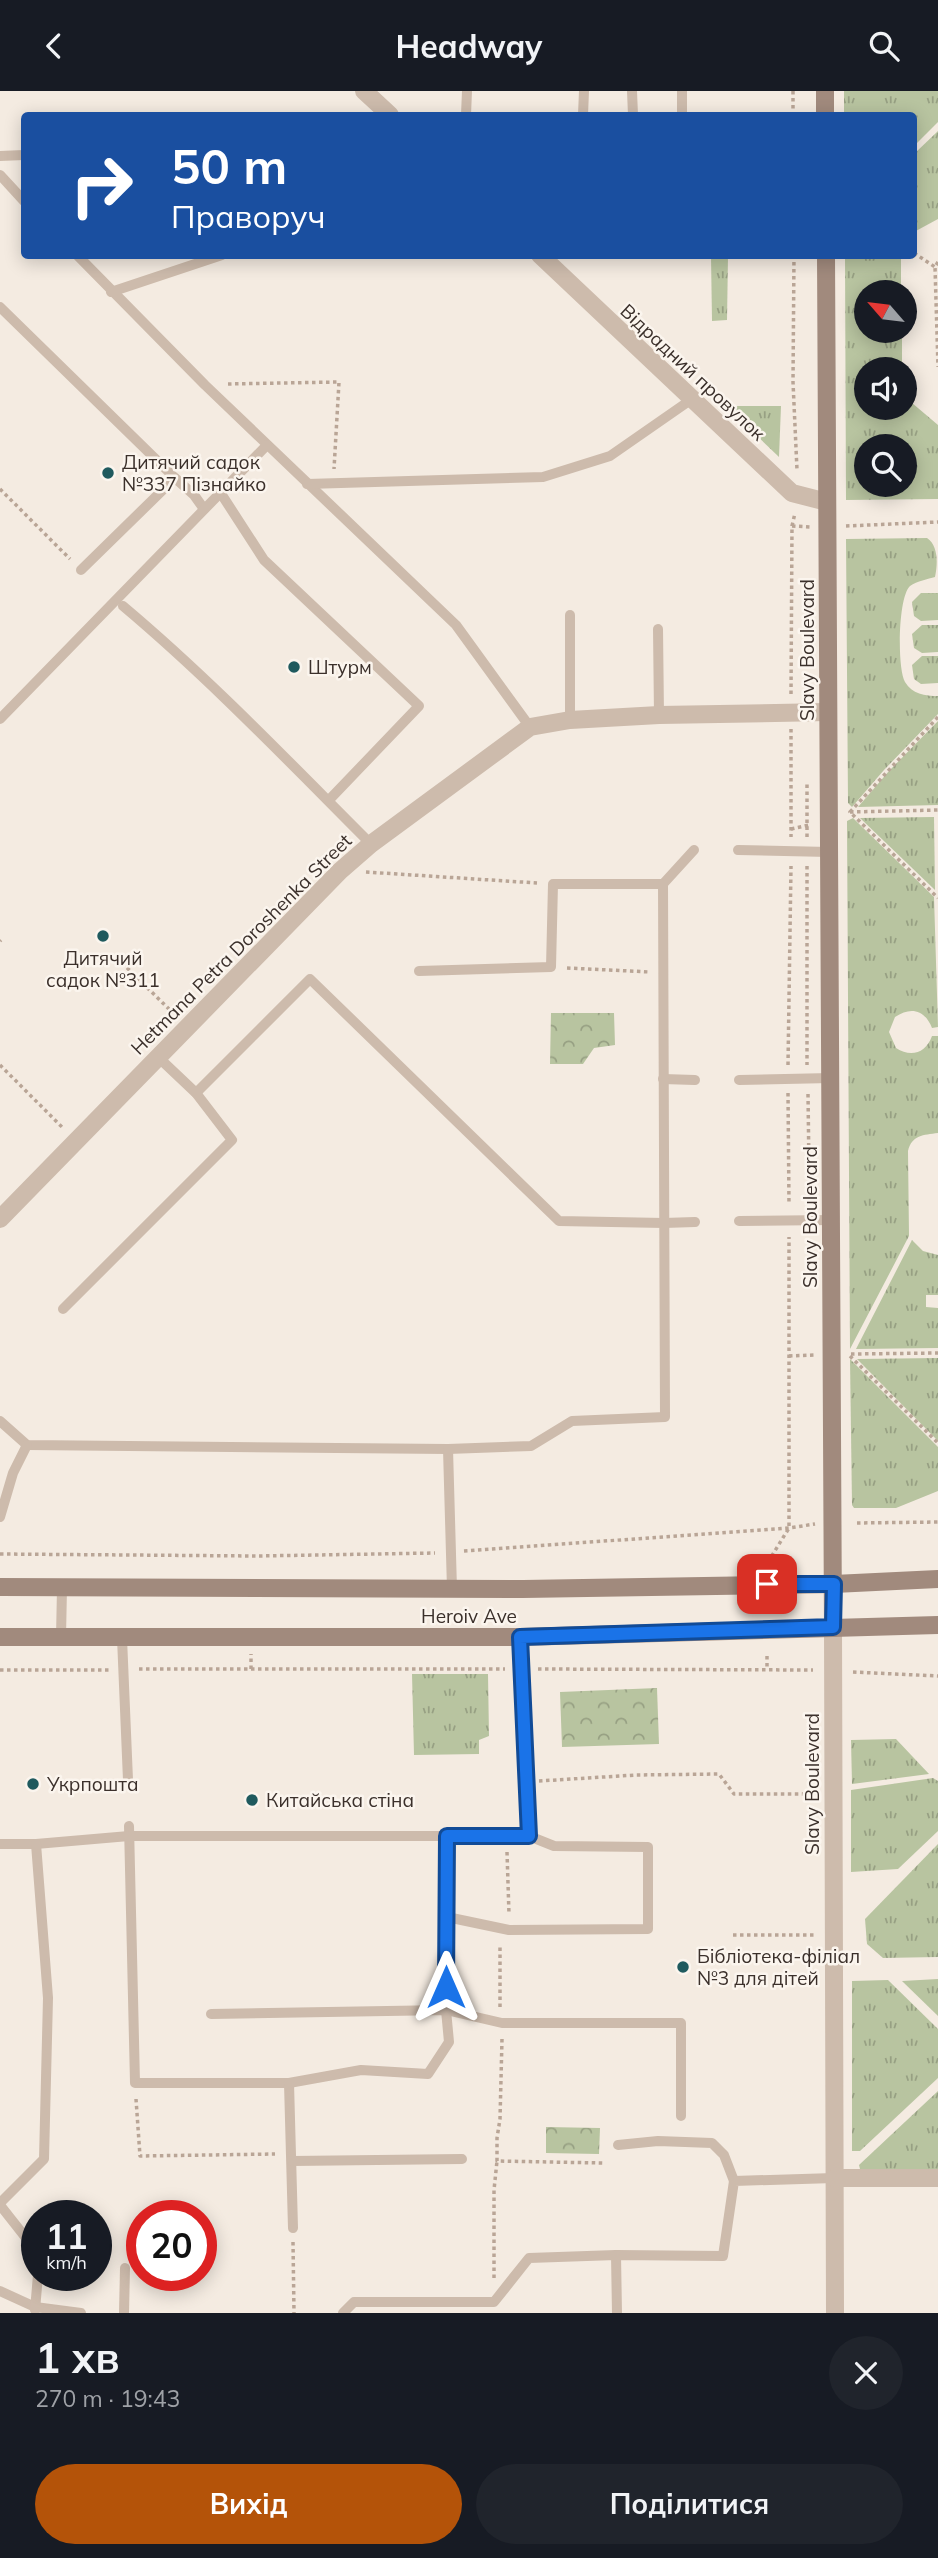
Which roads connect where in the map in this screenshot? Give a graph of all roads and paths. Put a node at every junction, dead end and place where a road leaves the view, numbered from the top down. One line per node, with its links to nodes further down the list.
1 (364, 91): 8 (street)
2 (467, 91): 9 (lane)
3 (584, 91): 10 (lane)
4 (632, 91): 11 (lane)
5 (682, 91): 12 (lane)
6 (793, 91): 13 (path)
7 (825, 91): 14 (main road)
8 (387, 112)
9 (466, 112)
10 (583, 112)
11 (632, 112)
12 (682, 112)
13 (793, 112)
14 (825, 112)
15 (21, 155): 16 (lane)
16 (0, 156)
17 (0, 175): 18 (lane)
18 (21, 198)
19 (917, 254): 24 (path)
20 (81, 259): 25 (lane)
21 (210, 259): 25 (lane)
22 (544, 259): 29 (street, Відрадний провулок)
23 (826, 259): 36 (main road, Slavy Boulevard)
24 (937, 264): 27 (path)
25 (111, 292): 28 (lane)
26 (0, 307): 31 (lane)
27 (938, 367)
28 (205, 385): 30 (lane); 32 (path)
29 (692, 399): 32 (lane); 36 (street, Відрадний провулок)
30 (267, 445): 33 (lane); 35 (lane)
31 (175, 478): 37 (lane); 41 (lane)
32 (333, 483): 33 (lane)
33 (307, 484): 51 (lane)
34 (0, 489): 41 (path)
35 (220, 492): 37 (lane); 52 (lane)
36 (827, 502): 40 (main road, Slavy Boulevard)
37 (204, 509): 49 (lane)
38 (938, 522): 40 (path)
39 (792, 526): 40 (path)
40 (827, 527): 46 (main road, Slavy Boulevard)
41 (81, 570)
42 (123, 606): 52 (lane)
43 (570, 615): 50 (lane)
44 (658, 629): 47 (lane)
45 (791, 711): 46 (street, Hetmana Petra Doroshenka Street); 47 (street, Hetmana Petra Doroshenka Street); 56 (path)
46 (828, 712): 55 (main road, Slavy Boulevard)
47 (659, 715): 50 (street, Hetmana Petra Doroshenka Street)
48 (938, 717): 54 (path)
49 (0, 719)
50 (570, 720): 51 (street, Hetmana Petra Doroshenka Street)
51 (530, 727): 57 (street, Hetmana Petra Doroshenka Street)
52 (329, 800): 57 (lane)
53 (938, 810): 54 (path)
54 (850, 812): 55 (path); 65 (path)
55 (830, 820): 56 (path); 61 (main road, Slavy Boulevard)
56 (791, 829): 60 (path)
57 (371, 844): 62 (street, Hetmana Petra Doroshenka Street)
58 (694, 850): 64 (lane)
59 (738, 850): 60 (lane)
60 (791, 851): 61 (lane); 77 (path)
61 (830, 852): 74 (main road, Slavy Boulevard)
62 (340, 871): 63 (path); 70 (street, Hetmana Petra Doroshenka Street)
63 (553, 884): 64 (lane); 67 (lane)
64 (663, 884): 69 (lane)
65 (938, 898)
66 (117, 958): 70 (path)
67 (551, 967): 68 (lane); 69 (path)
68 (419, 971)
69 (663, 973): 73 (lane)
70 (187, 1028): 71 (street, Hetmana Petra Doroshenka Street)
71 (158, 1057): 78 (lane); 79 (street, Hetmana Petra Doroshenka Street)
72 (0, 1065): 79 (path)
73 (663, 1079): 75 (lane); 85 (lane)
74 (831, 1079): 77 (lane); 81 (main road, Slavy Boulevard)
75 (695, 1080)
76 (739, 1080): 77 (lane)
77 (788, 1080): 84 (path)
78 (195, 1093): 85 (lane); 86 (lane)
79 (76, 1141): 80 (street, Hetmana Petra Doroshenka Street)
80 (0, 1219)
81 (831, 1220): 84 (lane); 88 (main road, Slavy Boulevard)
82 (739, 1221): 84 (lane)
83 (695, 1222): 85 (lane)
84 (789, 1222): 89 (path)
85 (664, 1223): 93 (lane)
86 (63, 1309)
87 (938, 1353): 88 (path)
88 (840, 1354): 89 (path); 91 (path); 104 (main road, Slavy Boulevard)
89 (789, 1356): 98 (path)
90 (0, 1421): 92 (lane)
91 (938, 1443)
92 (27, 1445): 93 (lane); 94 (lane)
93 (448, 1449): 99 (lane)
94 (0, 1517)
95 (938, 1522): 96 (path)
96 (857, 1523)
97 (815, 1525): 98 (path)
98 (789, 1528): 99 (path); 102 (path)
99 (450, 1552): 101 (path); 108 (lane)
100 (0, 1554): 101 (path)
101 (252, 1556): 107 (path)
102 (768, 1562)
103 (938, 1579): 104 (main road, Heroiv Ave)
104 (834, 1584): 108 (main road, Heroiv Ave); 110 (main road, Slavy Boulevard)
105 (0, 1587): 106 (main road, Heroiv Ave)
106 (62, 1588): 107 (main road, Heroiv Ave); 112 (lane)
107 (252, 1588): 108 (main road, Heroiv Ave)
108 (452, 1589)
109 (938, 1625): 110 (main road, Heroiv Ave)
110 (833, 1627): 115 (main road, Heroiv Ave); 122 (street, Slavy Boulevard)
111 (0, 1637): 112 (main road, Heroiv Ave)
112 (61, 1637): 113 (main road, Heroiv Ave)
113 (122, 1637): 114 (main road, Heroiv Ave); 117 (lane)
114 (251, 1637): 115 (main road, Heroiv Ave); 118 (path)
115 (520, 1637): 119 (lane)
116 (767, 1656): 120 (path)
117 (124, 1669): 118 (path); 121 (path); 124 (lane)
118 (251, 1669): 119 (path)
119 (522, 1669): 120 (path); 125 (lane)
120 (767, 1669): 122 (path)
121 (0, 1670)
122 (833, 1671): 123 (path); 126 (street, Slavy Boulevard)
123 (938, 1676)
124 (128, 1780)
125 (527, 1781): 126 (path); 130 (lane)
126 (833, 1794): 136 (street, Slavy Boulevard)
127 (129, 1831): 128 (lane); 132 (lane); 140 (lane)
128 (447, 1836): 129 (lane); 133 (lane)
129 (507, 1836): 130 (lane); 134 (path)
130 (529, 1836): 134 (lane)
131 (0, 1844): 132 (lane)
132 (36, 1844): 151 (lane)
133 (447, 1917): 134 (lane); 137 (lane)
134 (509, 1930): 139 (path)
135 (733, 1935): 136 (path)
136 (833, 1935): 149 (street, Slavy Boulevard)
137 (446, 2010): 138 (lane); 139 (lane); 141 (lane)
138 (211, 2014)
139 (502, 2023): 142 (lane); 146 (path)
140 (135, 2083): 141 (lane); 144 (path)
141 (289, 2083): 144 (lane)
142 (681, 2116)
143 (618, 2145): 150 (lane)
144 (292, 2157): 145 (lane); 152 (lane)
145 (462, 2159)
146 (497, 2161): 147 (path); 158 (path)
147 (603, 2163)
148 (938, 2178): 149 (street)
149 (834, 2179): 150 (lane); 165 (street, Slavy Boulevard)
150 (734, 2181): 154 (lane)
151 (0, 2204): 153 (lane)
152 (293, 2228): 162 (path)
153 (21, 2231)
154 (616, 2255): 158 (lane); 164 (lane)
155 (125, 2267): 161 (lane)
156 (0, 2291): 159 (lane)
157 (37, 2291): 159 (lane)
158 (494, 2302): 163 (lane)
159 (35, 2310): 160 (lane)
160 (81, 2313)
161 (124, 2313)
162 (294, 2313)
163 (343, 2313)
164 (617, 2313)
165 (835, 2313)

